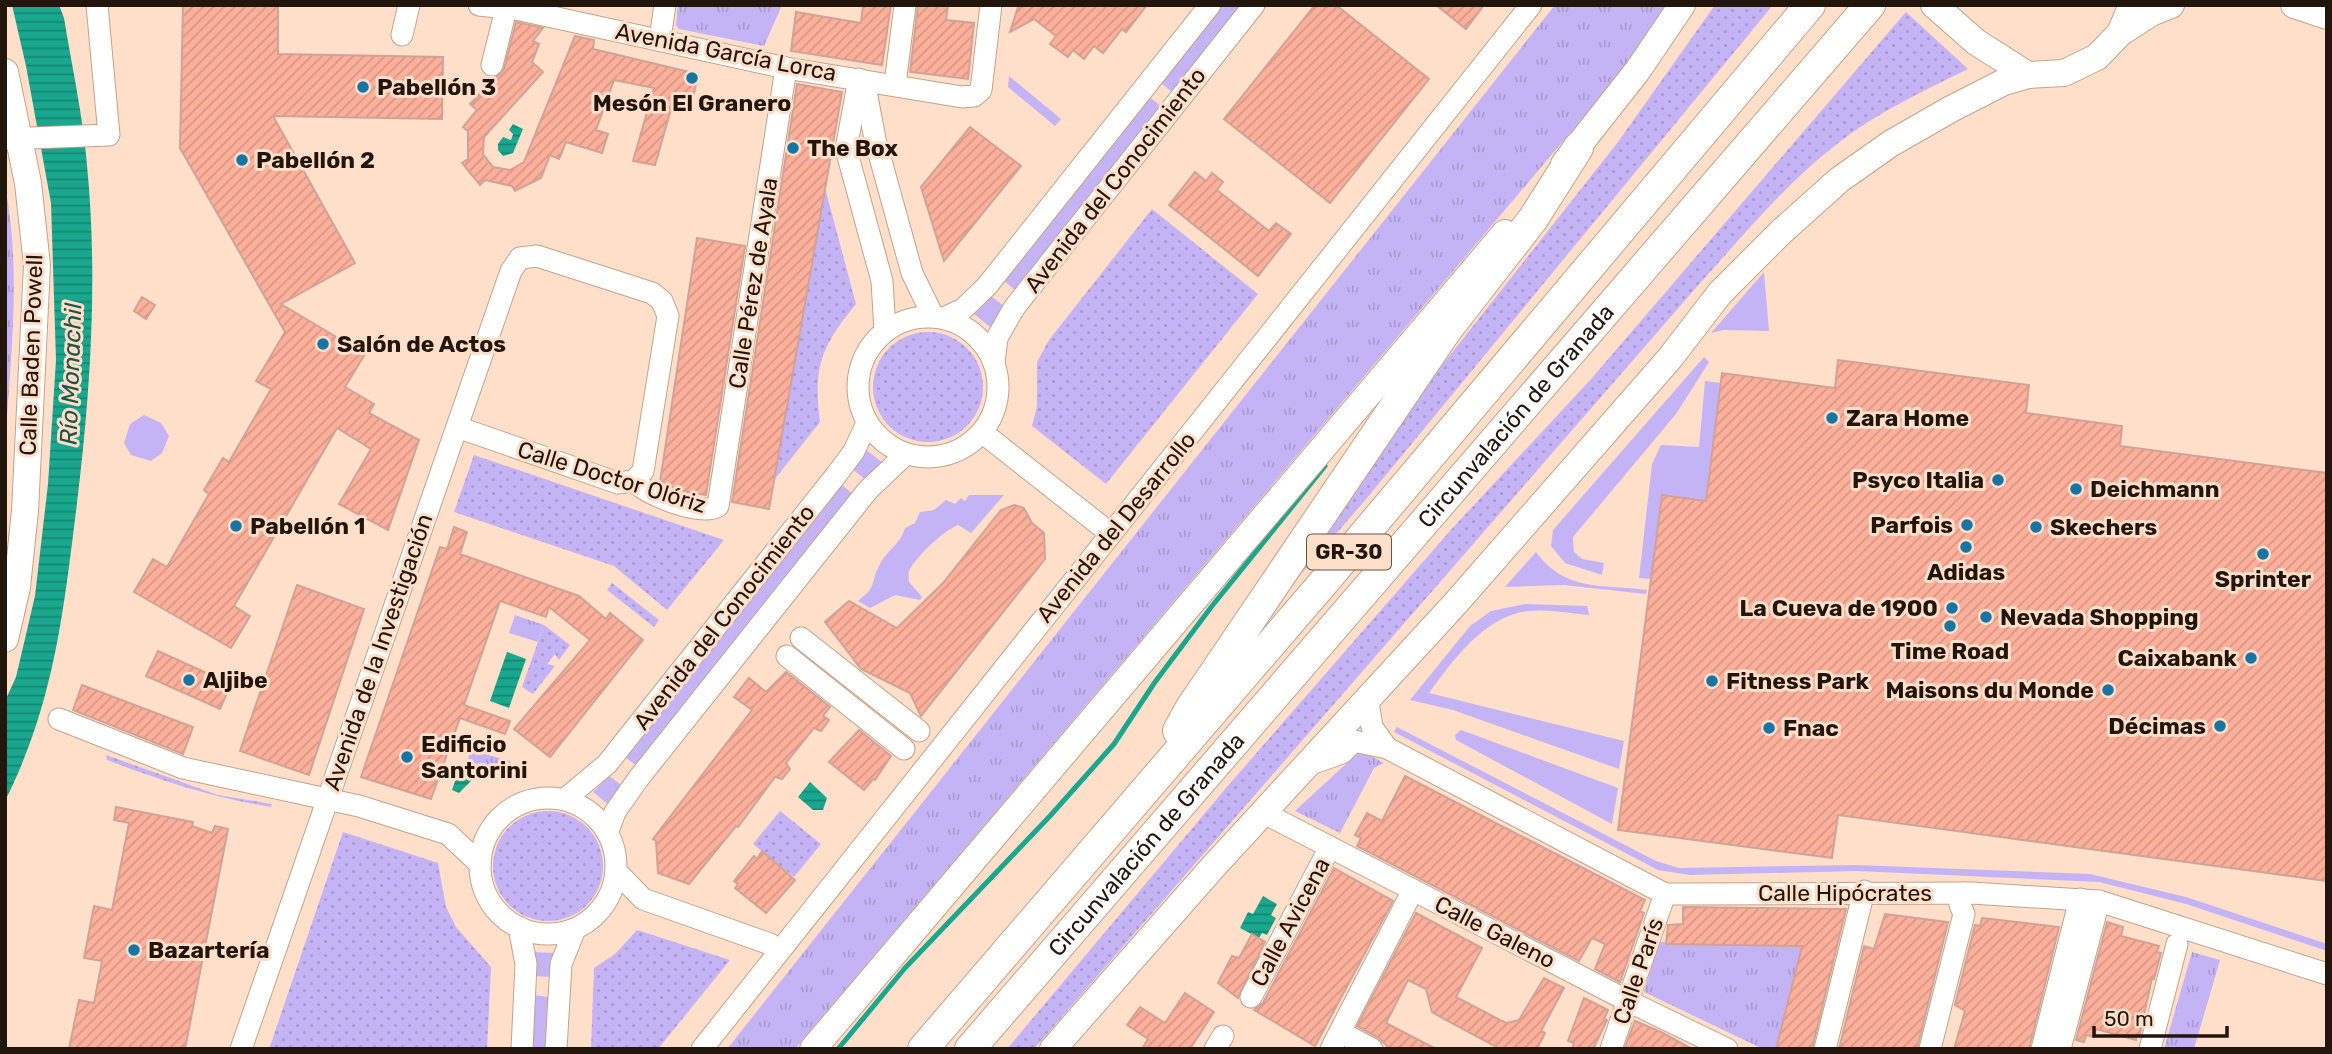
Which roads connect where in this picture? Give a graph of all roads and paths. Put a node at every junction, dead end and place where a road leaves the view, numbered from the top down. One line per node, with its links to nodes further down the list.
1 (97, 5): 28 (street)
2 (409, 5): 20 (street)
3 (479, 5): 17 (street, Avenida García Lorca)
4 (665, 5): 21 (street)
5 (905, 5): 27 (street)
6 (990, 5): 27 (street, Avenida García Lorca)
7 (1210, 5): 32 (street, Avenida del Conocimiento)
8 (1254, 5): 34 (street, Avenida del Conocimiento)
9 (1531, 5): 41 (street, Avenida del Desarrollo)
10 (1682, 5): 30 (main road)
11 (1810, 5): 51 (highway, Circunvalación de Granada / GR-30)
12 (1870, 5): 83 (highway, Circunvalación de Granada / GR-30)
13 (1934, 5): 25 (main road)
14 (2132, 5): 19 (main road)
15 (2171, 5): 19 (main road)
16 (2294, 5): 18 (main road)
17 (506, 7): 21 (street, Avenida García Lorca); 22 (street)
18 (2327, 16)
19 (2120, 33): 25 (main road)
20 (402, 34)
21 (660, 40): 23 (street, Avenida García Lorca)
22 (492, 65)
23 (786, 68): 26 (street, Avenida García Lorca); 40 (street, Calle Pérez de Ayala)
24 (5, 72): 28 (main road, Calle Baden Powell)
25 (2028, 75): 45 (main road)
26 (862, 79): 27 (street, Avenida García Lorca); 29 (street); 31 (street)
27 (895, 84)
28 (20, 139): 43 (main road, Calle Baden Powell)
29 (875, 139): 31 (street); 32 (street)
30 (1578, 148): 51 (highway); 81 (main road)
31 (846, 149): 33 (street)
32 (938, 317): 33 (street); 34 (street)
33 (885, 331): 35 (street)
34 (995, 363): 37 (street)
35 (867, 423): 38 (street); 53 (street, Avenida del Conocimiento)
36 (457, 427): 39 (street, Calle Doctor Olóriz); 39 (street, Avenida de la Investigación); 52 (street, Avenida de la Investigación)
37 (983, 433): 38 (street); 41 (street)
38 (906, 454): 56 (street, Avenida del Conocimiento)
39 (634, 481): 40 (street, Calle Doctor Olóriz)
40 (720, 499)
41 (1111, 534): 71 (street, Avenida del Desarrollo)
42 (801, 638): 47 (street)
43 (5, 639)
44 (787, 656): 49 (street)
45 (1368, 702): 48 (street); 50 (main road)
46 (59, 719): 52 (street)
47 (919, 731)
48 (1387, 748): 50 (street, Calle Hipócrates); 64 (street, Calle Hipócrates)
49 (904, 749)
50 (1308, 765): 54 (main road)
51 (1146, 790): 82 (highway, Circunvalación de Granada / GR-30)
52 (328, 798): 57 (street); 77 (street, Avenida de la Investigación)
53 (565, 799): 55 (street); 56 (street)
54 (1265, 813): 58 (street, Calle Galeno); 84 (main road)
55 (494, 824): 57 (street); 59 (street)
56 (608, 831): 60 (street)
57 (449, 834): 59 (street)
58 (1330, 847): 61 (street, Calle Galeno); 73 (street, Calle Avicena)
59 (480, 864): 68 (street)
60 (617, 872): 65 (street); 67 (street)
61 (1413, 890): 74 (street, Calle Galeno); 75 (street)
62 (1864, 891): 63 (street, Calle Hipócrates); 64 (street, Calle Hipócrates); 87 (street)
63 (1973, 893): 66 (street, Calle Hipócrates); 88 (street); 89 (street)
64 (1665, 894): 74 (street, Calle París)
65 (643, 899): 67 (street); 71 (street)
66 (2089, 900): 72 (street, Calle Hipócrates); 90 (street); 91 (street)
67 (605, 904): 69 (street)
68 (519, 927): 69 (street); 78 (street)
69 (575, 929): 79 (street)
70 (2178, 944): 92 (street)
71 (779, 951): 80 (street, Avenida del Desarrollo)
72 (2327, 974)
73 (1251, 997)
74 (1628, 1001): 76 (street, Calle Galeno); 86 (street, Calle París)
75 (1336, 1040): 85 (street)
76 (1713, 1046)
77 (241, 1049)
78 (522, 1049)
79 (556, 1049)
80 (702, 1049)
81 (813, 1049)
82 (923, 1049)
83 (970, 1049)
84 (1053, 1049)
85 (1372, 1049)
86 (1611, 1049)
87 (1825, 1049)
88 (1930, 1049)
89 (1941, 1049)
90 (2042, 1049)
91 (2060, 1049)
92 (2150, 1049)

